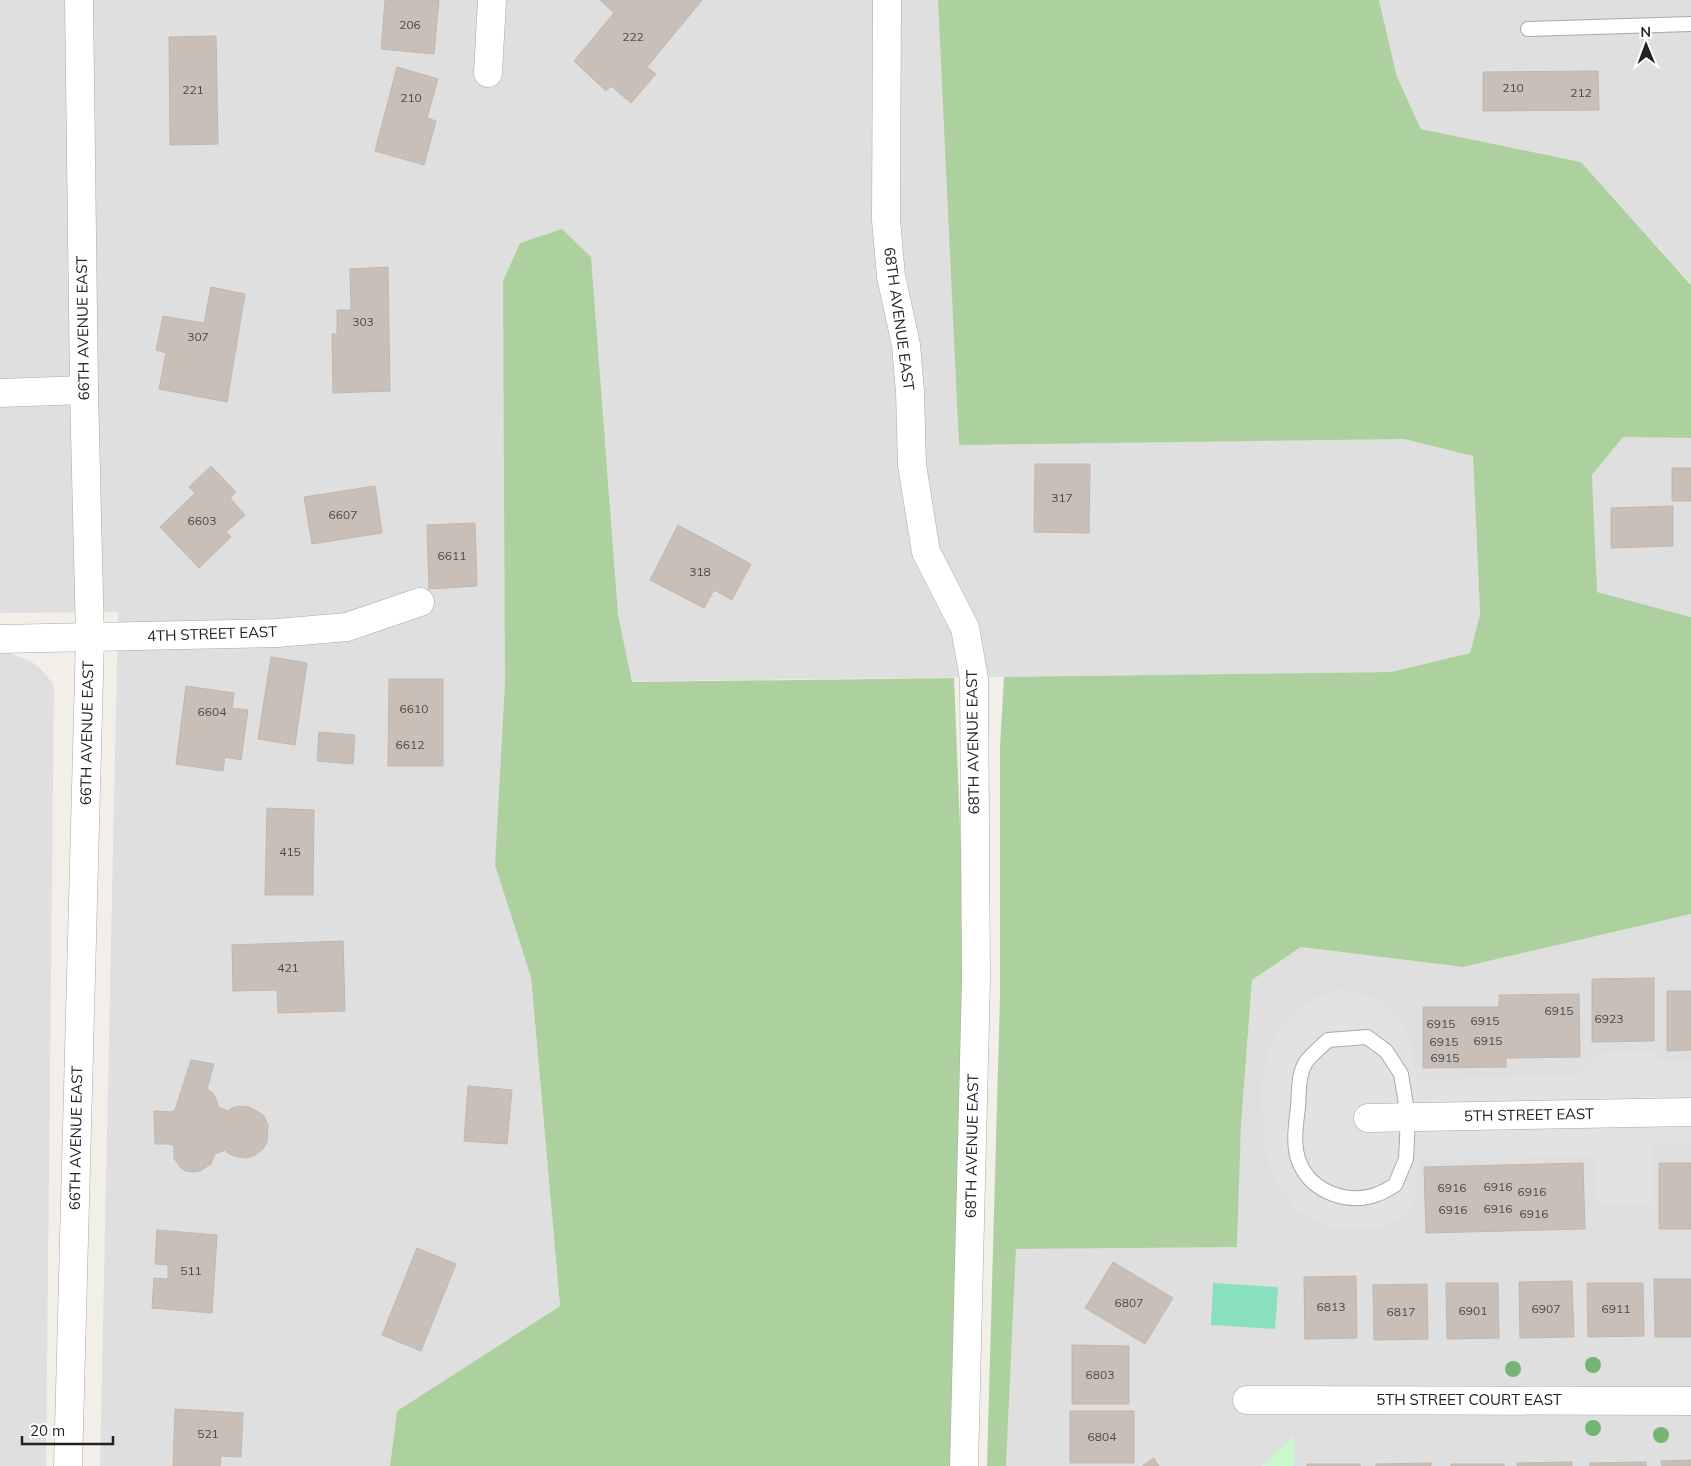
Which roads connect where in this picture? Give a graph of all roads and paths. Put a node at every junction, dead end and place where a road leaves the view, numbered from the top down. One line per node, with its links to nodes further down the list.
1 (78, 0): 7 (street, 66TH AVENUE EAST)
2 (492, 0): 6 (street)
3 (888, 0): 18 (street, 68TH AVENUE EAST)
4 (1691, 24): 5 (lane)
5 (1528, 29)
6 (488, 73)
7 (84, 390): 8 (street); 10 (street, 66TH AVENUE EAST)
8 (0, 393)
9 (420, 602): 10 (street, 4TH STREET EAST)
10 (90, 638): 11 (street, 4TH STREET EAST); 17 (street, 66TH AVENUE EAST)
11 (0, 639)
12 (1691, 1112): 13 (street, 5TH STREET EAST)
13 (1408, 1117): 13 (lane); 14 (street, 5TH STREET EAST)
14 (1368, 1118)
15 (1247, 1400): 16 (street, 5TH STREET COURT EAST)
16 (1691, 1401)
17 (68, 1466)
18 (964, 1466)

